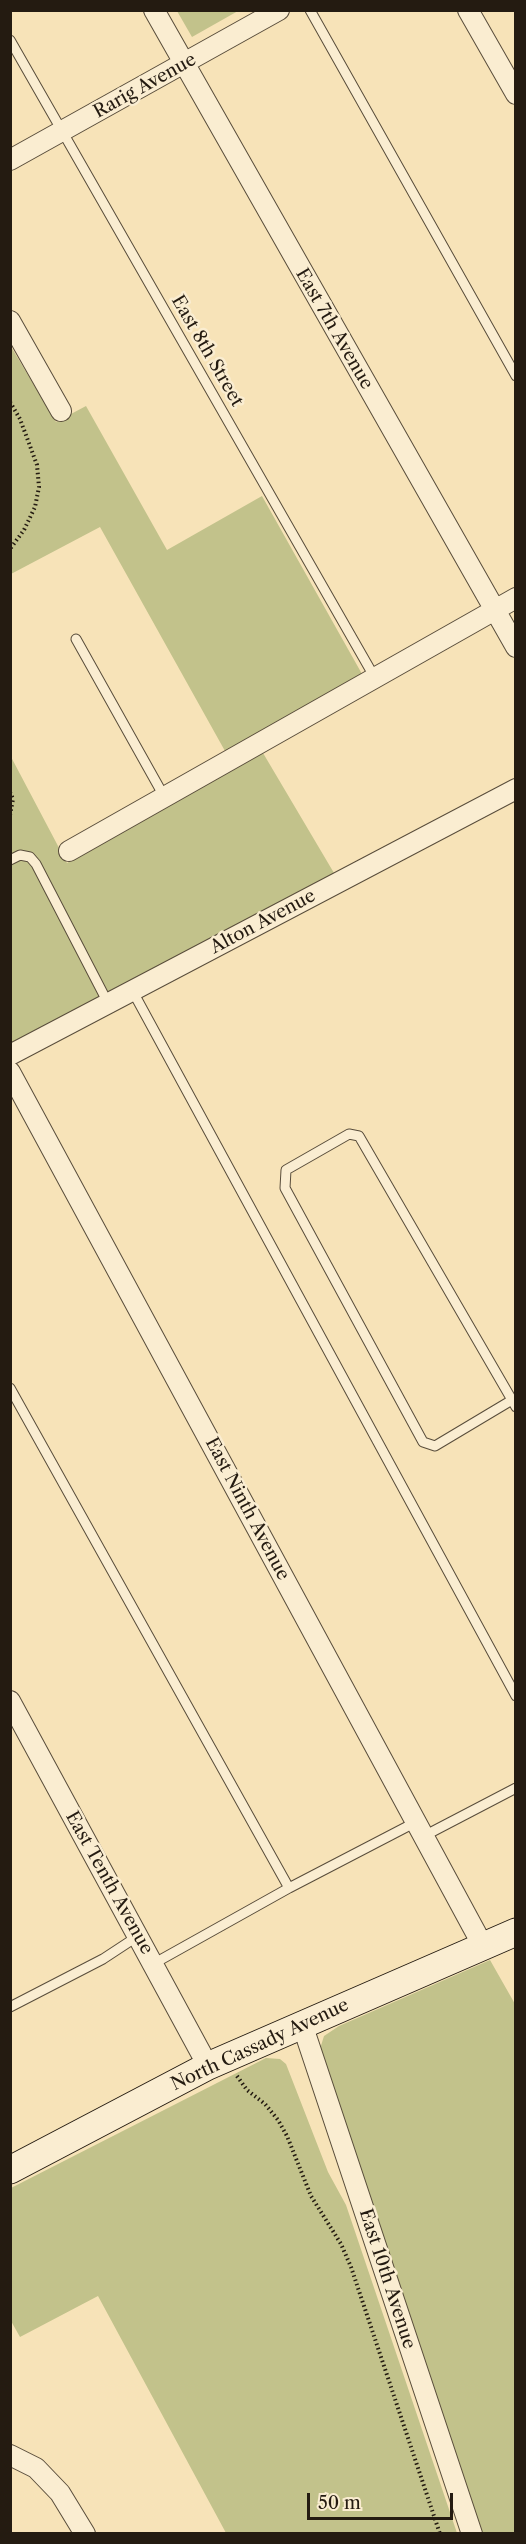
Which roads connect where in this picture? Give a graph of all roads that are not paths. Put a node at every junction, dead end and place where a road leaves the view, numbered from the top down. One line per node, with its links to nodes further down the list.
1 (154, 10): 6 (street, East 7th Avenue)
2 (279, 10): 6 (street, Rarig Avenue)
3 (310, 10): 11 (lane)
4 (468, 10): 7 (street)
5 (10, 40): 8 (lane, East 8th Street)
6 (184, 63): 8 (street, Rarig Avenue); 14 (street, East 7th Avenue)
7 (516, 94)
8 (62, 131): 9 (street, Rarig Avenue); 17 (lane, East 8th Street)
9 (10, 160)
10 (10, 321): 12 (street)
11 (516, 376)
12 (61, 411)
13 (516, 598): 14 (street)
14 (494, 609): 16 (street, East 7th Avenue); 17 (street)
15 (76, 639): 19 (lane)
16 (516, 647)
17 (375, 678): 19 (street)
18 (516, 789): 22 (street, Alton Avenue)
19 (165, 798): 20 (street)
20 (69, 851)
21 (10, 860): 23 (lane)
22 (132, 990): 23 (street, Alton Avenue); 28 (lane)
23 (108, 1003): 24 (street, Alton Avenue)
24 (10, 1055)
25 (10, 1072): 31 (street, East Ninth Avenue)
26 (10, 1388): 32 (lane)
27 (514, 1404): 27 (lane)
28 (516, 1696)
29 (10, 1701): 34 (street, East Tenth Avenue)
30 (516, 1788): 31 (lane)
31 (420, 1829): 32 (lane); 35 (street, East Ninth Avenue)
32 (289, 1888): 36 (lane)
33 (516, 1932): 35 (main road, North Cassady Avenue)
34 (138, 1936): 36 (street, East Tenth Avenue); 37 (lane)
35 (483, 1946): 38 (main road, North Cassady Avenue)
36 (153, 1964): 39 (street, East Tenth Avenue)
37 (10, 2007)
38 (302, 2024): 39 (main road, North Cassady Avenue); 43 (street, East 10th Avenue)
39 (220, 2066): 40 (main road, North Cassady Avenue)
40 (10, 2170)
41 (10, 2455): 42 (street)
42 (85, 2534)
43 (472, 2534)

